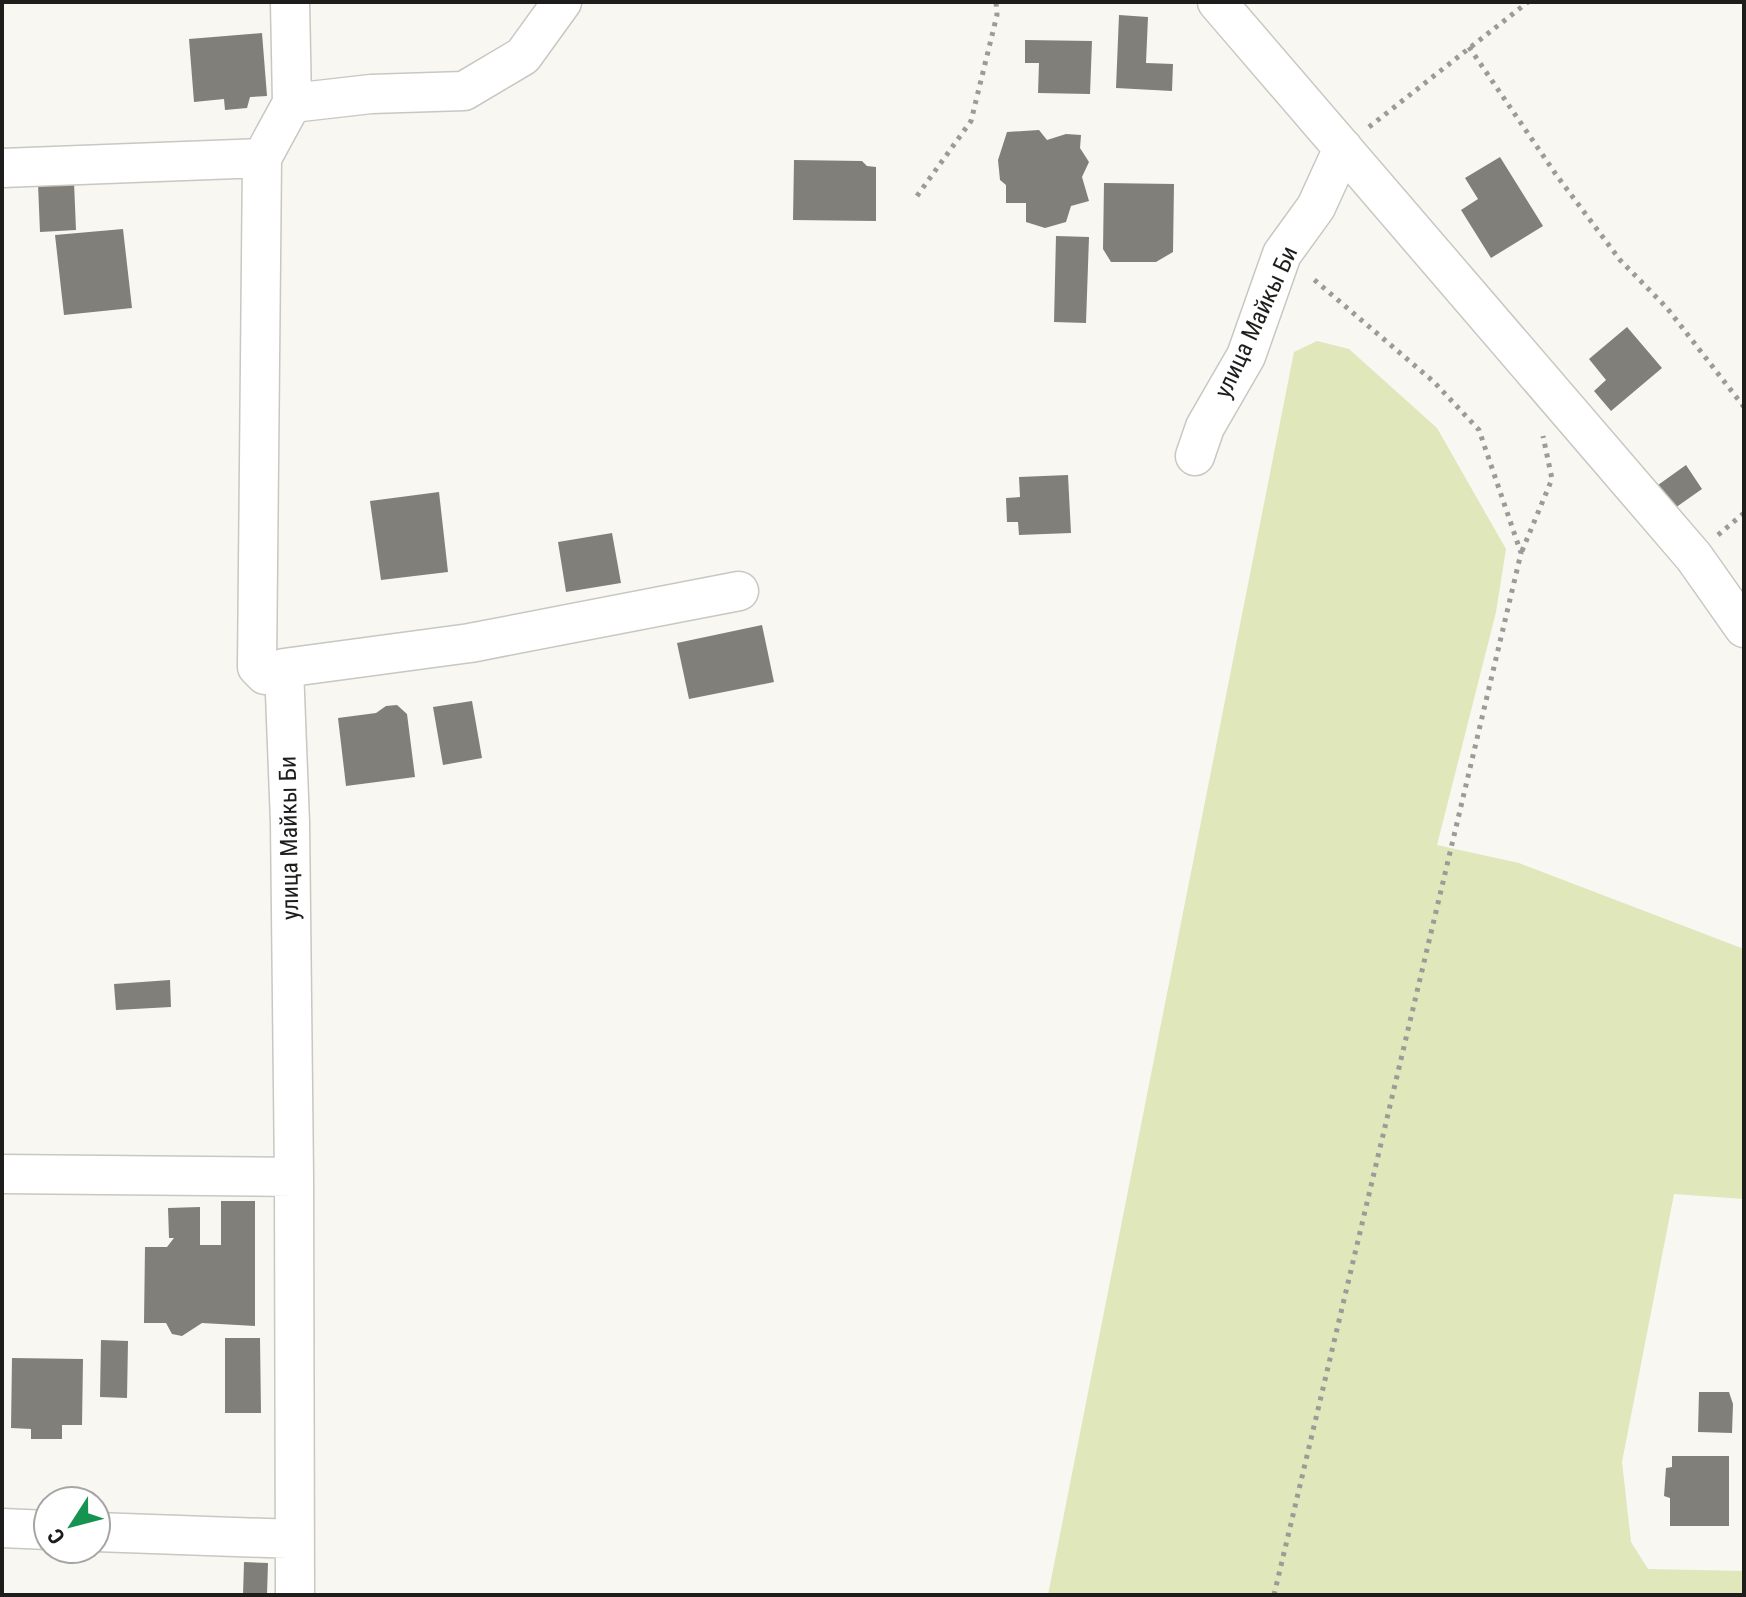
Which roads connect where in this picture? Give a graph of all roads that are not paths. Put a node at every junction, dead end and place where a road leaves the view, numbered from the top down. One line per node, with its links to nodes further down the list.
1 (290, 2): 4 (street)
2 (562, 2): 4 (street)
3 (1217, 2): 5 (street)
4 (292, 103): 6 (street)
5 (1343, 148): 8 (street, улица Майкы Би); 10 (street)
6 (262, 158): 7 (street); 11 (street)
7 (2, 168)
8 (1195, 456)
9 (739, 591): 11 (street)
10 (1744, 628)
11 (284, 675): 13 (street, улица Майкы Би)
12 (2, 1174): 13 (street)
13 (294, 1177): 17 (street, улица Майкы Би)
14 (2, 1528): 15 (street)
15 (32, 1529)
16 (112, 1533): 17 (street)
17 (294, 1539): 18 (street, улица Майкы Би)
18 (295, 1595)

